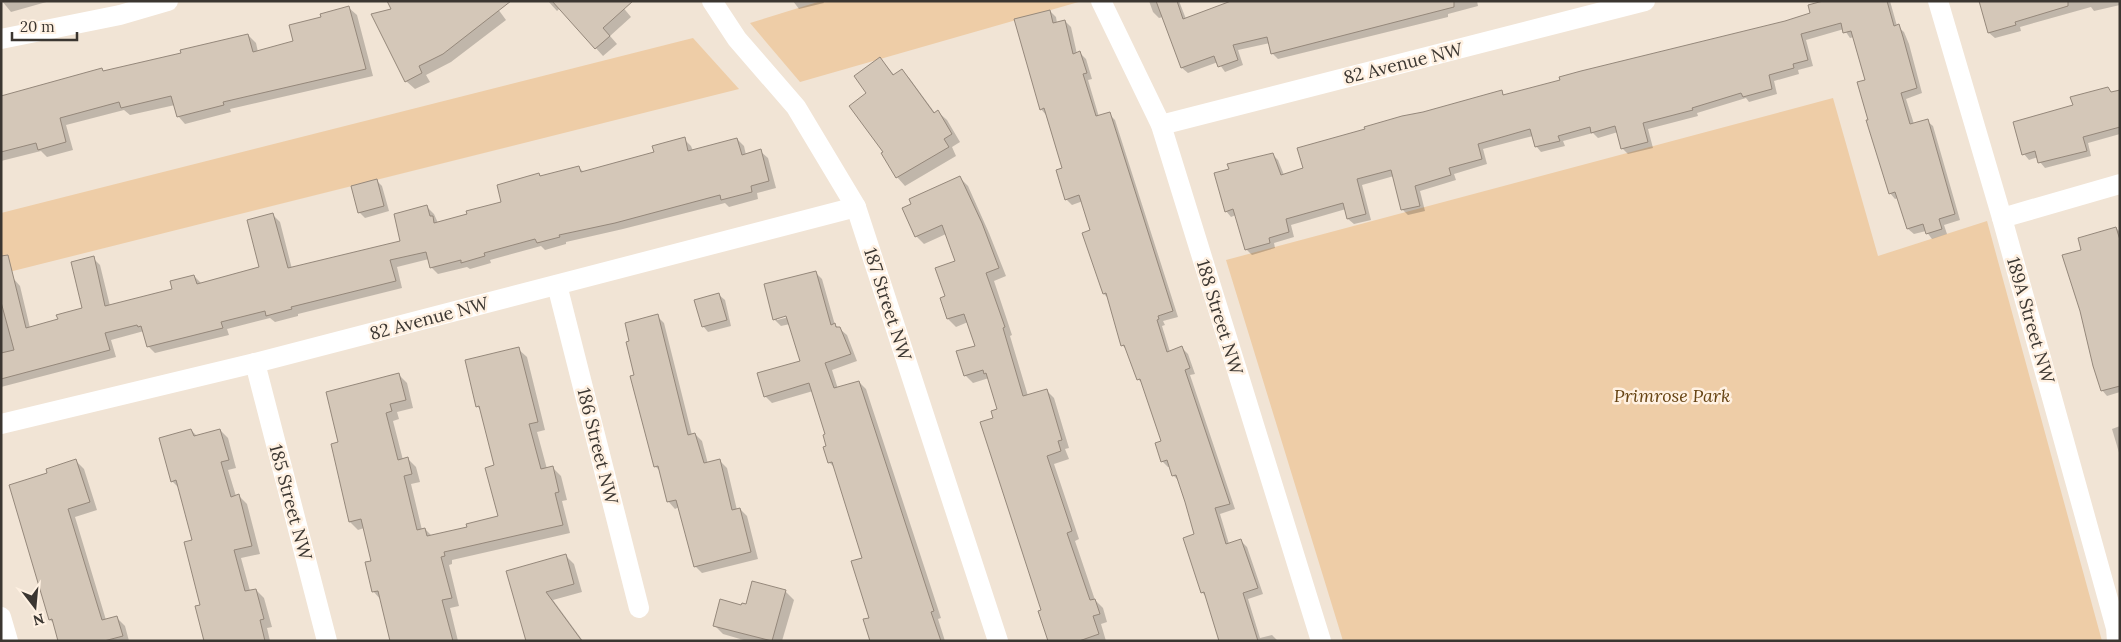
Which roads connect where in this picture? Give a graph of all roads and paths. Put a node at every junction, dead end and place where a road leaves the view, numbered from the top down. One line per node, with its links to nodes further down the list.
1 (168, 1): 6 (street)
2 (712, 1): 10 (street, 187 Street NW)
3 (1101, 1): 8 (street, 188 Street NW)
4 (1645, 1): 8 (street, 82 Avenue NW)
5 (1938, 1): 11 (street, 189A Street NW)
6 (118, 8): 7 (street)
7 (1, 39)
8 (1161, 125): 20 (street, 188 Street NW)
9 (2120, 184): 11 (street)
10 (856, 208): 12 (street, 82 Avenue NW); 19 (street, 187 Street NW)
11 (2002, 218): 21 (street, 189A Street NW)
12 (557, 285): 13 (street, 82 Avenue NW); 15 (street, 186 Street NW)
13 (255, 363): 14 (street, 82 Avenue NW); 18 (street, 185 Street NW)
14 (1, 424)
15 (638, 608)
16 (1, 617): 17 (street)
17 (8, 641)
18 (327, 641)
19 (998, 641)
20 (1321, 641)
21 (2117, 641)

